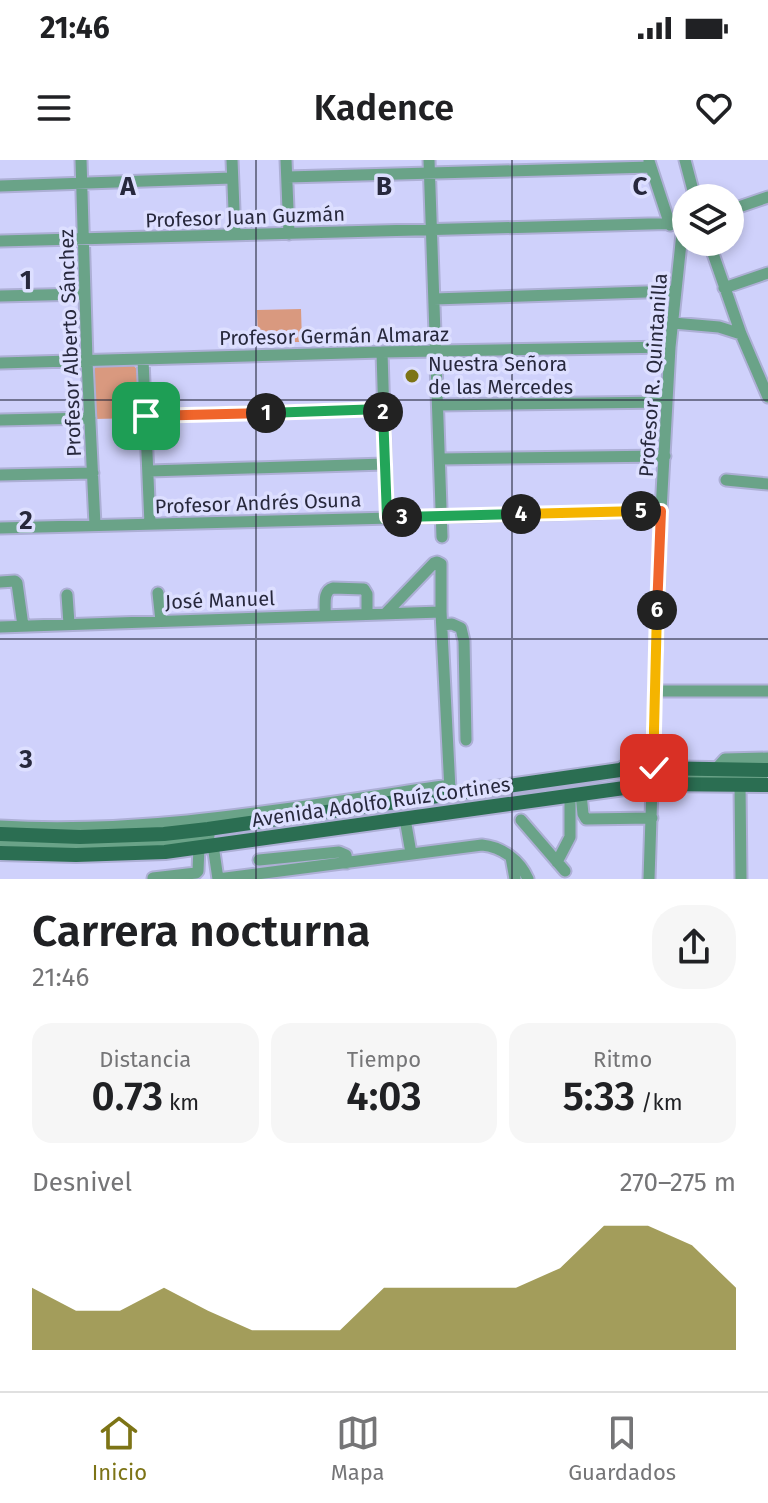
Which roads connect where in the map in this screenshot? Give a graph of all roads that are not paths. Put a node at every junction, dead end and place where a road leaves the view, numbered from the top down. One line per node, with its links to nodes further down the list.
1 (81, 160): 9 (street, Profesor Alberto Sánchez)
2 (232, 160): 8 (street)
3 (286, 160): 7 (street)
4 (685, 160): 10 (street)
5 (651, 162): 6 (street); 14 (street)
6 (430, 166): 7 (street); 15 (street)
7 (287, 177): 16 (street)
8 (232, 178): 9 (street); 17 (street)
9 (82, 183): 11 (street); 18 (street, Profesor Alberto Sánchez)
10 (691, 184)
11 (0, 186)
12 (768, 197): 13 (street)
13 (744, 205)
14 (670, 225): 15 (street, Profesor Juan Guzmán)
15 (432, 229): 16 (street, Profesor Juan Guzmán); 27 (street)
16 (289, 234): 17 (street, Profesor Juan Guzmán)
17 (235, 235): 18 (street, Profesor Juan Guzmán)
18 (83, 240): 19 (street, Profesor Juan Guzmán); 25 (street, Profesor Alberto Sánchez)
19 (0, 241)
20 (680, 256): 24 (street, Profesor R. Quintanilla)
21 (714, 256): 23 (street)
22 (765, 276): 23 (street)
23 (724, 288): 29 (street)
24 (676, 291): 27 (street); 28 (street, Profesor R. Quintanilla)
25 (84, 294): 26 (street); 34 (street, Profesor Alberto Sánchez)
26 (0, 296)
27 (434, 299): 31 (street)
28 (673, 323): 29 (street); 30 (street, Profesor R. Quintanilla)
29 (741, 334): 36 (street)
30 (670, 347): 31 (street, Profesor Germán Almaraz); 38 (street, Profesor R. Quintanilla)
31 (436, 351): 32 (street, Profesor Germán Almaraz); 39 (street)
32 (382, 352): 33 (street, Profesor Germán Almaraz); 40 (street)
33 (143, 359): 34 (street, Profesor Germán Almaraz); 41 (street)
34 (87, 361): 35 (street, Profesor Germán Almaraz); 42 (street, Profesor Alberto Sánchez)
35 (0, 363)
36 (764, 379): 37 (street)
37 (768, 397)
38 (667, 402): 39 (street); 44 (street, Profesor R. Quintanilla)
39 (439, 405): 45 (street)
40 (383, 409): 41 (street); 46 (street)
41 (146, 416): 47 (street)
42 (90, 418): 43 (street); 48 (street, Profesor Alberto Sánchez)
43 (0, 420)
44 (665, 456): 45 (street); 52 (street, Profesor R. Quintanilla)
45 (440, 459): 53 (street)
46 (385, 464): 47 (street); 54 (street)
47 (149, 471): 55 (street)
48 (93, 473): 49 (street); 56 (street, Profesor Alberto Sánchez)
49 (0, 475)
50 (726, 480): 51 (street)
51 (768, 484)
52 (661, 511): 53 (street, Profesor Andrés Osuna); 71 (street, Profesor R. Quintanilla)
53 (441, 516): 54 (street, Profesor Andrés Osuna); 58 (street)
54 (387, 517): 55 (street, Profesor Andrés Osuna)
55 (150, 524): 56 (street, Profesor Andrés Osuna)
56 (95, 525): 57 (street, Profesor Andrés Osuna)
57 (0, 528)
58 (442, 537)
59 (0, 582): 69 (street)
60 (158, 593): 66 (street)
61 (67, 595): 67 (street)
62 (441, 612): 63 (street, José Manuel); 63 (street); 68 (street)
63 (386, 613): 64 (street, José Manuel)
64 (367, 614): 65 (street, José Manuel); 65 (street)
65 (325, 615): 66 (street, José Manuel)
66 (161, 621): 67 (street, José Manuel)
67 (69, 624): 69 (street, José Manuel)
68 (442, 625): 73 (street); 82 (street)
69 (23, 626): 70 (street, José Manuel)
70 (0, 627)
71 (656, 691): 72 (street); 74 (street, Profesor R. Quintanilla)
72 (768, 691)
73 (466, 740)
74 (654, 740): 78 (main road); 79 (street, Profesor R. Quintanilla)
75 (768, 758): 76 (street)
76 (716, 769): 77 (main road, Avenida Adolfo Ruíz Cortines); 79 (main road, Avenida Adolfo Ruíz Cortines)
77 (768, 773): 79 (street)
78 (619, 776): 79 (main road, Avenida Adolfo Ruíz Cortines); 82 (main road, Avenida Adolfo Ruíz Cortines)
79 (654, 776): 80 (main road, Avenida Adolfo Ruíz Cortines); 83 (main road, Avenida Adolfo Ruíz Cortines); 84 (street, Profesor R. Quintanilla)
80 (740, 785): 81 (main road, Avenida Adolfo Ruíz Cortines); 101 (street)
81 (768, 785)
82 (450, 790): 87 (street); 88 (main road, Avenida Adolfo Ruíz Cortines)
83 (575, 790): 84 (street); 85 (main road, Avenida Adolfo Ruíz Cortines); 86 (street); 89 (street)
84 (652, 818): 100 (street, Profesor R. Quintanilla)
85 (405, 819): 90 (main road, Avenida Adolfo Ruíz Cortines); 92 (street)
86 (521, 820)
87 (0, 826)
88 (0, 834)
89 (0, 844)
90 (206, 846): 91 (main road, Avenida Adolfo Ruíz Cortines); 96 (street); 97 (street)
91 (0, 853)
92 (411, 853): 93 (street); 95 (street)
93 (511, 857): 98 (street); 99 (street)
94 (259, 860): 95 (street)
95 (312, 860): 97 (street)
96 (153, 878)
97 (216, 879)
98 (515, 879)
99 (528, 879)
100 (649, 879)
101 (741, 879)

